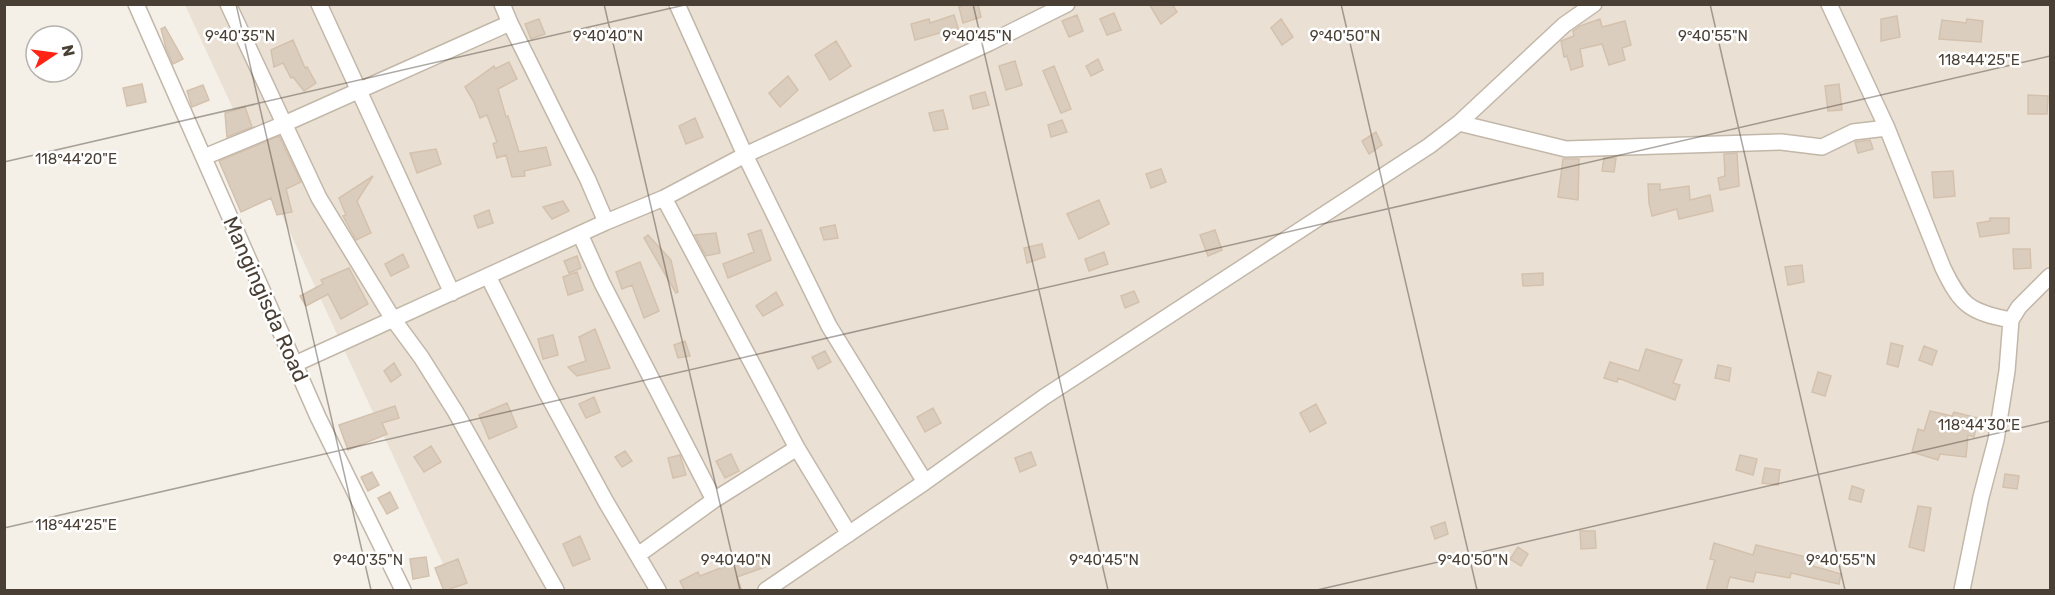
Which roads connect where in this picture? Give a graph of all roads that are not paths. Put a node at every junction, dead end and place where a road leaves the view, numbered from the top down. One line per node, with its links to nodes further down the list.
1 (136, 4): 15 (street, Mangingisda Road)
2 (228, 4): 11 (street)
3 (319, 4): 10 (street)
4 (502, 4): 9 (street)
5 (677, 4): 14 (street)
6 (1067, 4): 14 (street)
7 (1594, 4): 12 (street)
8 (1829, 4): 13 (street)
9 (510, 23): 10 (street); 17 (street)
10 (358, 90): 11 (street); 21 (street)
11 (284, 123): 15 (street); 22 (street)
12 (1459, 123): 13 (street); 26 (street)
13 (1887, 128): 23 (street)
14 (745, 155): 16 (street); 26 (street)
15 (204, 157): 24 (street, Mangingisda Road)
16 (664, 198): 17 (street); 25 (street)
17 (606, 222): 18 (street)
18 (580, 234): 19 (street); 27 (street)
19 (488, 276): 21 (street); 29 (street)
20 (2050, 276): 23 (street)
21 (452, 293): 22 (street)
22 (393, 319): 24 (street); 31 (street)
23 (2011, 321): 34 (street)
24 (295, 364): 30 (street, Mangingisda Road)
25 (797, 448): 27 (street); 28 (street)
26 (925, 482): 28 (street)
27 (714, 500): 29 (street)
28 (849, 534): 33 (street)
29 (638, 555): 32 (street)
30 (403, 591)
31 (556, 591)
32 (657, 591)
33 (766, 591)
34 (1962, 591)

